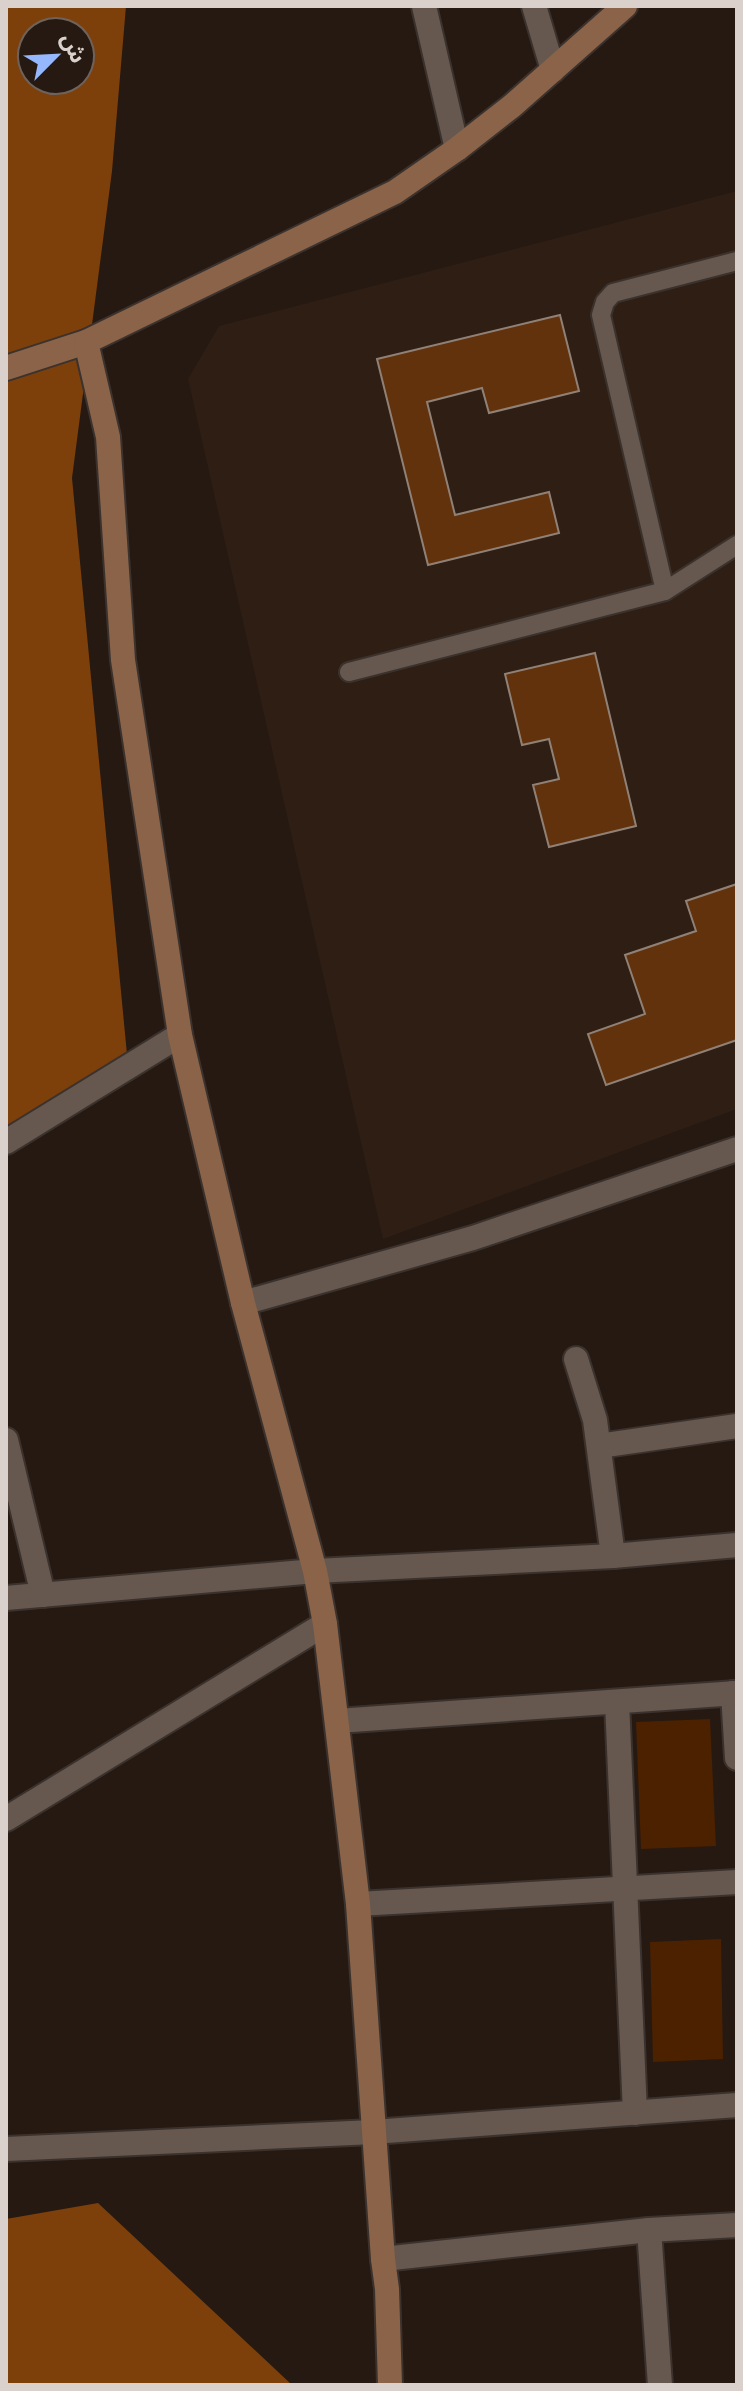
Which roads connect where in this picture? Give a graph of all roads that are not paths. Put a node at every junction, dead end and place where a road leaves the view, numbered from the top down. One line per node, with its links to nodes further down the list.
1 (424, 6): 5 (street)
2 (534, 6): 4 (street)
3 (625, 6): 4 (main road)
4 (553, 70): 5 (main road)
5 (457, 149): 7 (main road)
6 (737, 261): 10 (lane)
7 (86, 342): 8 (main road); 12 (main road)
8 (6, 368)
9 (737, 545): 10 (lane)
10 (665, 591): 11 (lane)
11 (349, 672)
12 (180, 1035): 13 (street); 15 (main road)
13 (6, 1142)
14 (737, 1149): 15 (street)
15 (243, 1303): 22 (main road)
16 (576, 1359): 19 (street)
17 (737, 1426): 19 (street)
18 (6, 1440): 23 (street)
19 (599, 1446): 21 (street)
20 (737, 1545): 21 (street)
21 (613, 1556): 22 (street)
22 (315, 1571): 23 (street); 25 (main road)
23 (43, 1595): 24 (street)
24 (6, 1598)
25 (325, 1624): 28 (main road); 30 (street)
26 (735, 1693): 27 (street); 29 (street)
27 (617, 1702): 28 (street); 32 (street)
28 (337, 1721): 33 (main road)
29 (737, 1758)
30 (6, 1819)
31 (737, 1882): 32 (street)
32 (625, 1886): 33 (street); 35 (street)
33 (358, 1904): 36 (main road)
34 (737, 2105): 35 (street)
35 (635, 2113): 36 (street)
36 (373, 2132): 37 (street); 40 (main road)
37 (6, 2149)
38 (737, 2225): 39 (street)
39 (649, 2230): 40 (street); 42 (street)
40 (383, 2259): 41 (main road)
41 (390, 2385)
42 (660, 2385)

